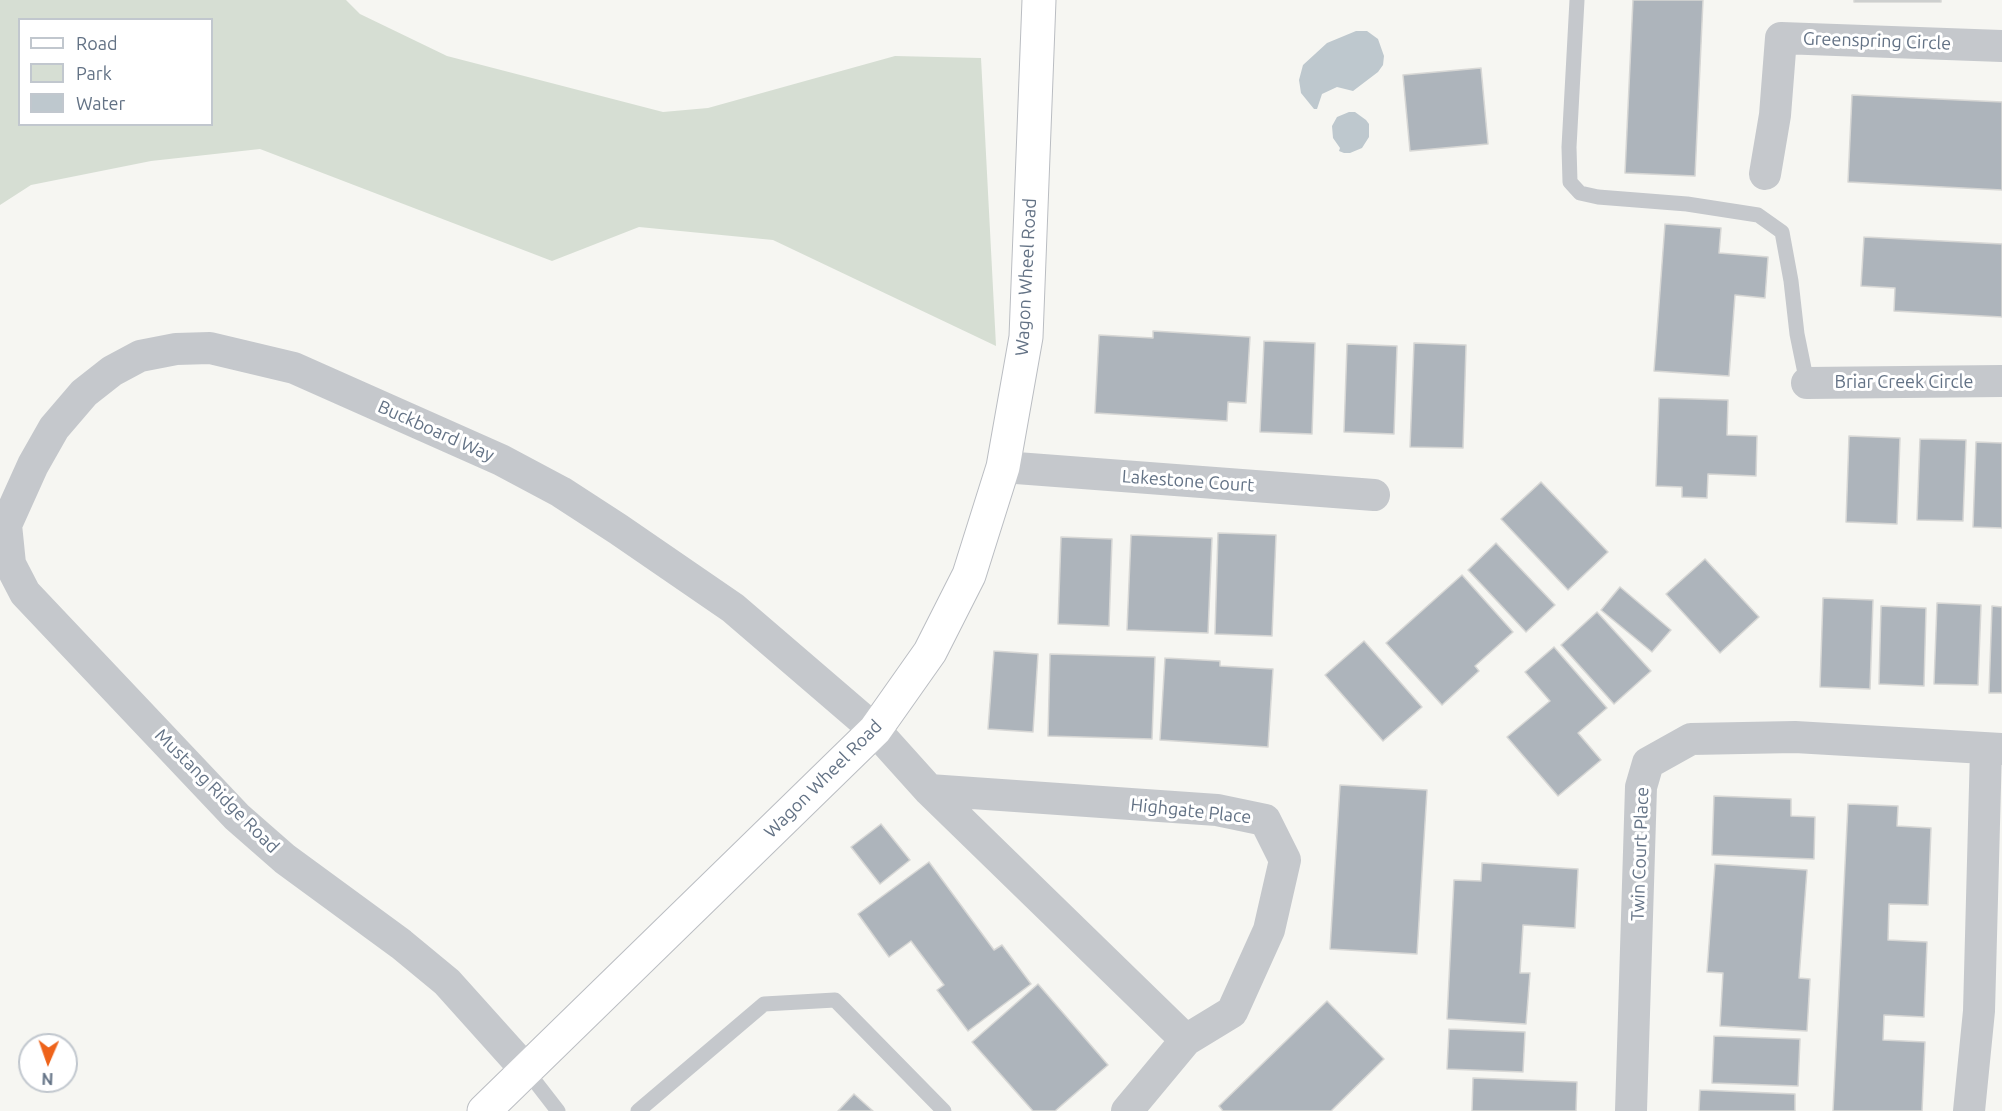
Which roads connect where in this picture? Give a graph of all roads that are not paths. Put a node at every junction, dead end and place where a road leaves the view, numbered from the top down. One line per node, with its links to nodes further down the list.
1 (1039, 0): 7 (street, Wagon Wheel Road)
2 (1577, 0): 6 (lane)
3 (2002, 46): 4 (street, Greenspring Circle)
4 (1765, 174)
5 (2002, 381): 6 (street, Briar Creek Circle)
6 (1807, 383)
7 (1003, 467): 8 (street, Lakestone Court); 10 (street, Wagon Wheel Road)
8 (1374, 495)
9 (6, 525): 10 (street, Buckboard Way); 15 (street, Mustang Ridge Road)
10 (874, 730): 12 (street); 15 (street, Wagon Wheel Road)
11 (1994, 749): 13 (street, Twin Court Place); 21 (street, Twin Court Place)
12 (929, 790): 14 (street); 14 (street, Highgate Place)
13 (1991, 1011): 22 (street, Twin Court Place)
14 (1186, 1041): 20 (street, Highgate Place)
15 (526, 1071): 16 (street, Wagon Wheel Road); 17 (lane)
16 (484, 1111)
17 (558, 1111)
18 (638, 1111): 19 (lane)
19 (944, 1111)
20 (1126, 1111)
21 (1632, 1111)
22 (1970, 1111)

